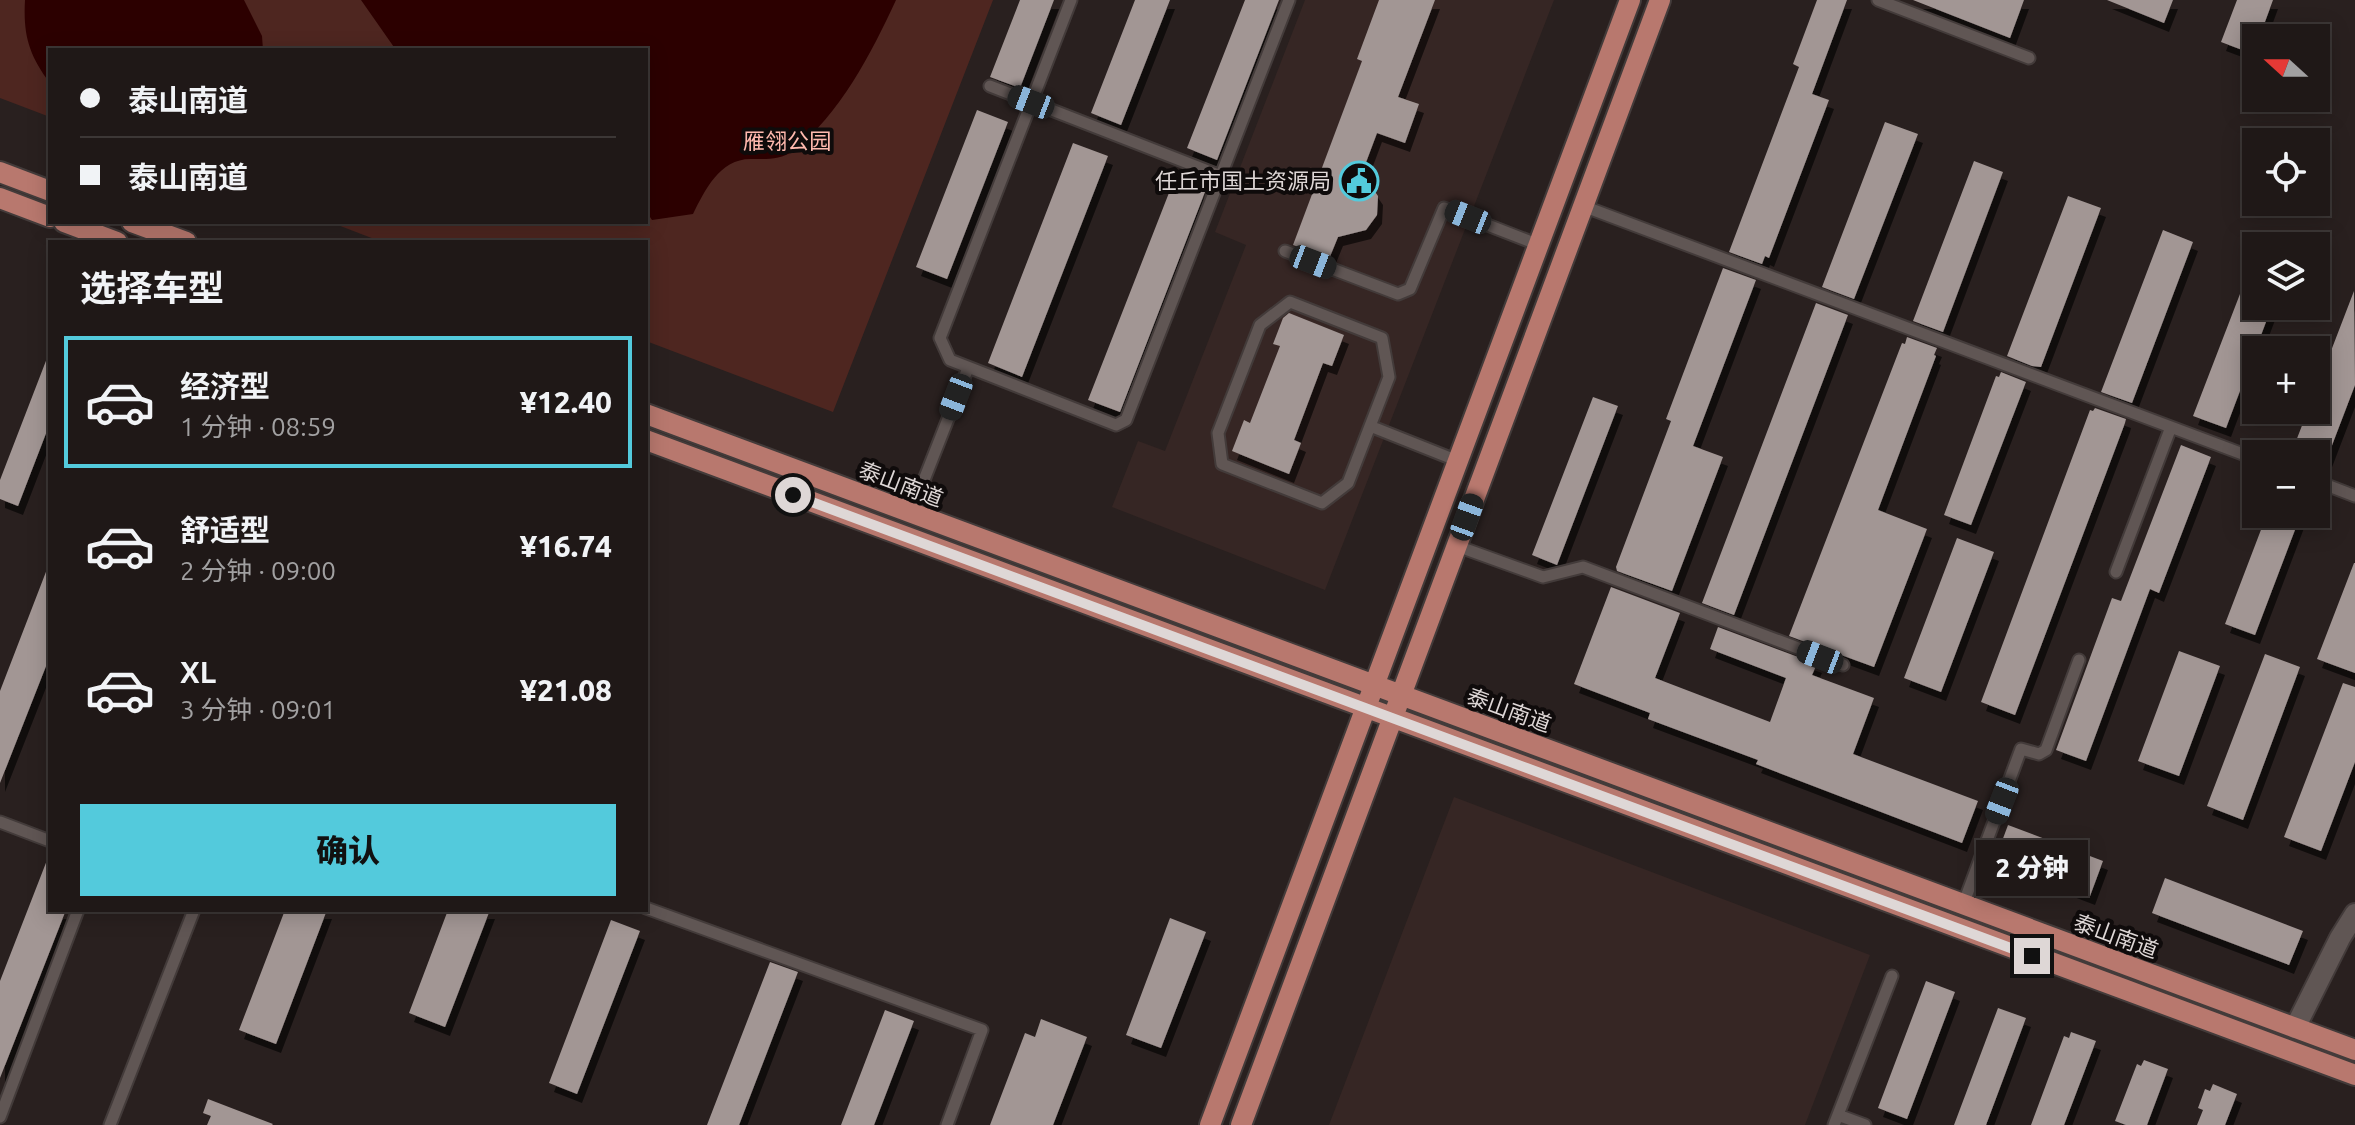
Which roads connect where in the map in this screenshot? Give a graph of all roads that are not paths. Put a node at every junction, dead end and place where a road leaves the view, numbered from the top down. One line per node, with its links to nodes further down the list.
1 (1071, 0): 8 (lane)
2 (1289, 0): 10 (lane)
3 (1630, 0): 19 (main road)
4 (1660, 0): 13 (main road)
5 (1878, 0): 6 (lane)
6 (2029, 58)
7 (990, 86): 8 (lane)
8 (1031, 102): 10 (lane); 21 (lane)
9 (0, 172): 11 (main road)
10 (1221, 176): 21 (lane)
11 (48, 190)
12 (0, 198): 14 (main road)
13 (1583, 206): 24 (lane); 31 (main road)
14 (48, 216)
15 (69, 224): 17 (main road)
16 (137, 224): 18 (main road)
17 (112, 240)
18 (181, 240)
19 (1539, 245): 20 (lane); 27 (main road)
20 (1285, 251)
21 (968, 368): 30 (lane)
22 (648, 415): 30 (main road, 泰山南道)
23 (1370, 426): 23 (lane); 27 (lane)
24 (2171, 427): 26 (lane); 32 (lane)
25 (648, 441): 37 (main road)
26 (2242, 454)
27 (1458, 461): 35 (main road)
28 (2330, 486): 29 (lane)
29 (2355, 496)
30 (911, 513): 35 (main road, 泰山南道)
31 (1457, 546): 34 (lane); 36 (main road)
32 (2116, 572)
33 (2079, 660): 41 (lane)
34 (1843, 665)
35 (1374, 686): 36 (main road, 泰山南道); 37 (main road)
36 (1401, 696): 38 (main road); 41 (main road, 泰山南道)
37 (1366, 708): 38 (main road); 54 (main road)
38 (1393, 718): 49 (main road); 55 (main road)
39 (0, 822): 40 (lane)
40 (48, 840)
41 (1963, 905): 47 (main road, 泰山南道)
42 (648, 909): 53 (lane)
43 (77, 912): 50 (lane)
44 (193, 912): 52 (lane)
45 (2355, 914): 47 (street)
46 (1892, 976): 51 (lane)
47 (2295, 1028): 48 (main road, 泰山南道)
48 (2355, 1050)
49 (2355, 1075)
50 (0, 1117)
51 (1836, 1120): 56 (lane)
52 (110, 1125)
53 (947, 1125)
54 (1210, 1125)
55 (1241, 1125)
56 (1865, 1125)

